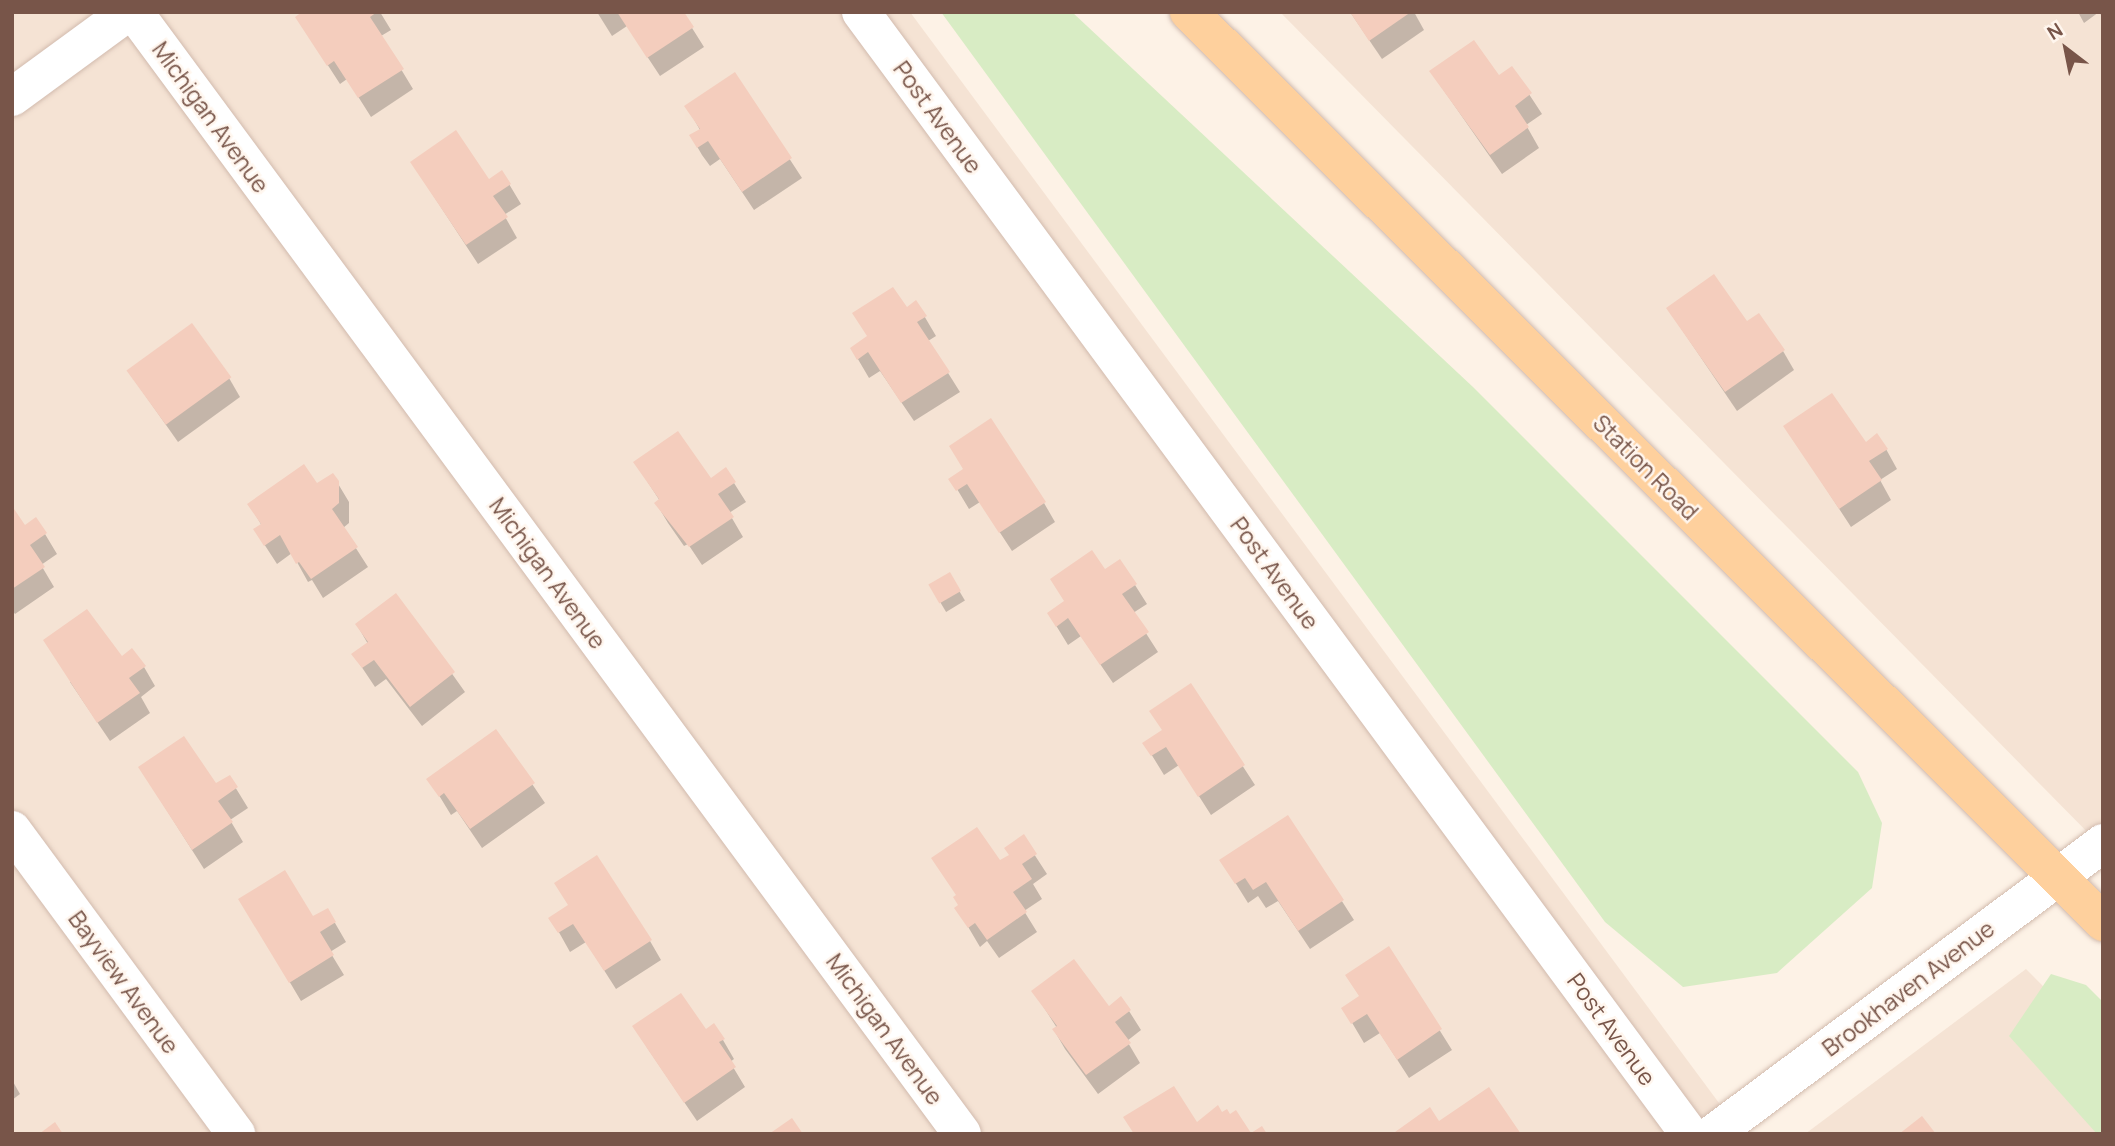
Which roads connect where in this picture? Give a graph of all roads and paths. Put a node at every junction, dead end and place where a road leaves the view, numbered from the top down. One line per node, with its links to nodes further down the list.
1 (128, 12): 5 (street)
2 (134, 12): 11 (street, Michigan Avenue)
3 (861, 12): 12 (street, Post Avenue)
4 (1189, 12): 8 (main road, Station Road)
5 (12, 97)
6 (12, 830): 10 (street, Bayview Avenue)
7 (2103, 843): 8 (street, Brookhaven Avenue)
8 (2057, 877): 9 (main road, Station Road); 13 (street, Brookhaven Avenue)
9 (2103, 922)
10 (236, 1134)
11 (962, 1134)
12 (1689, 1134)
13 (1713, 1134)

